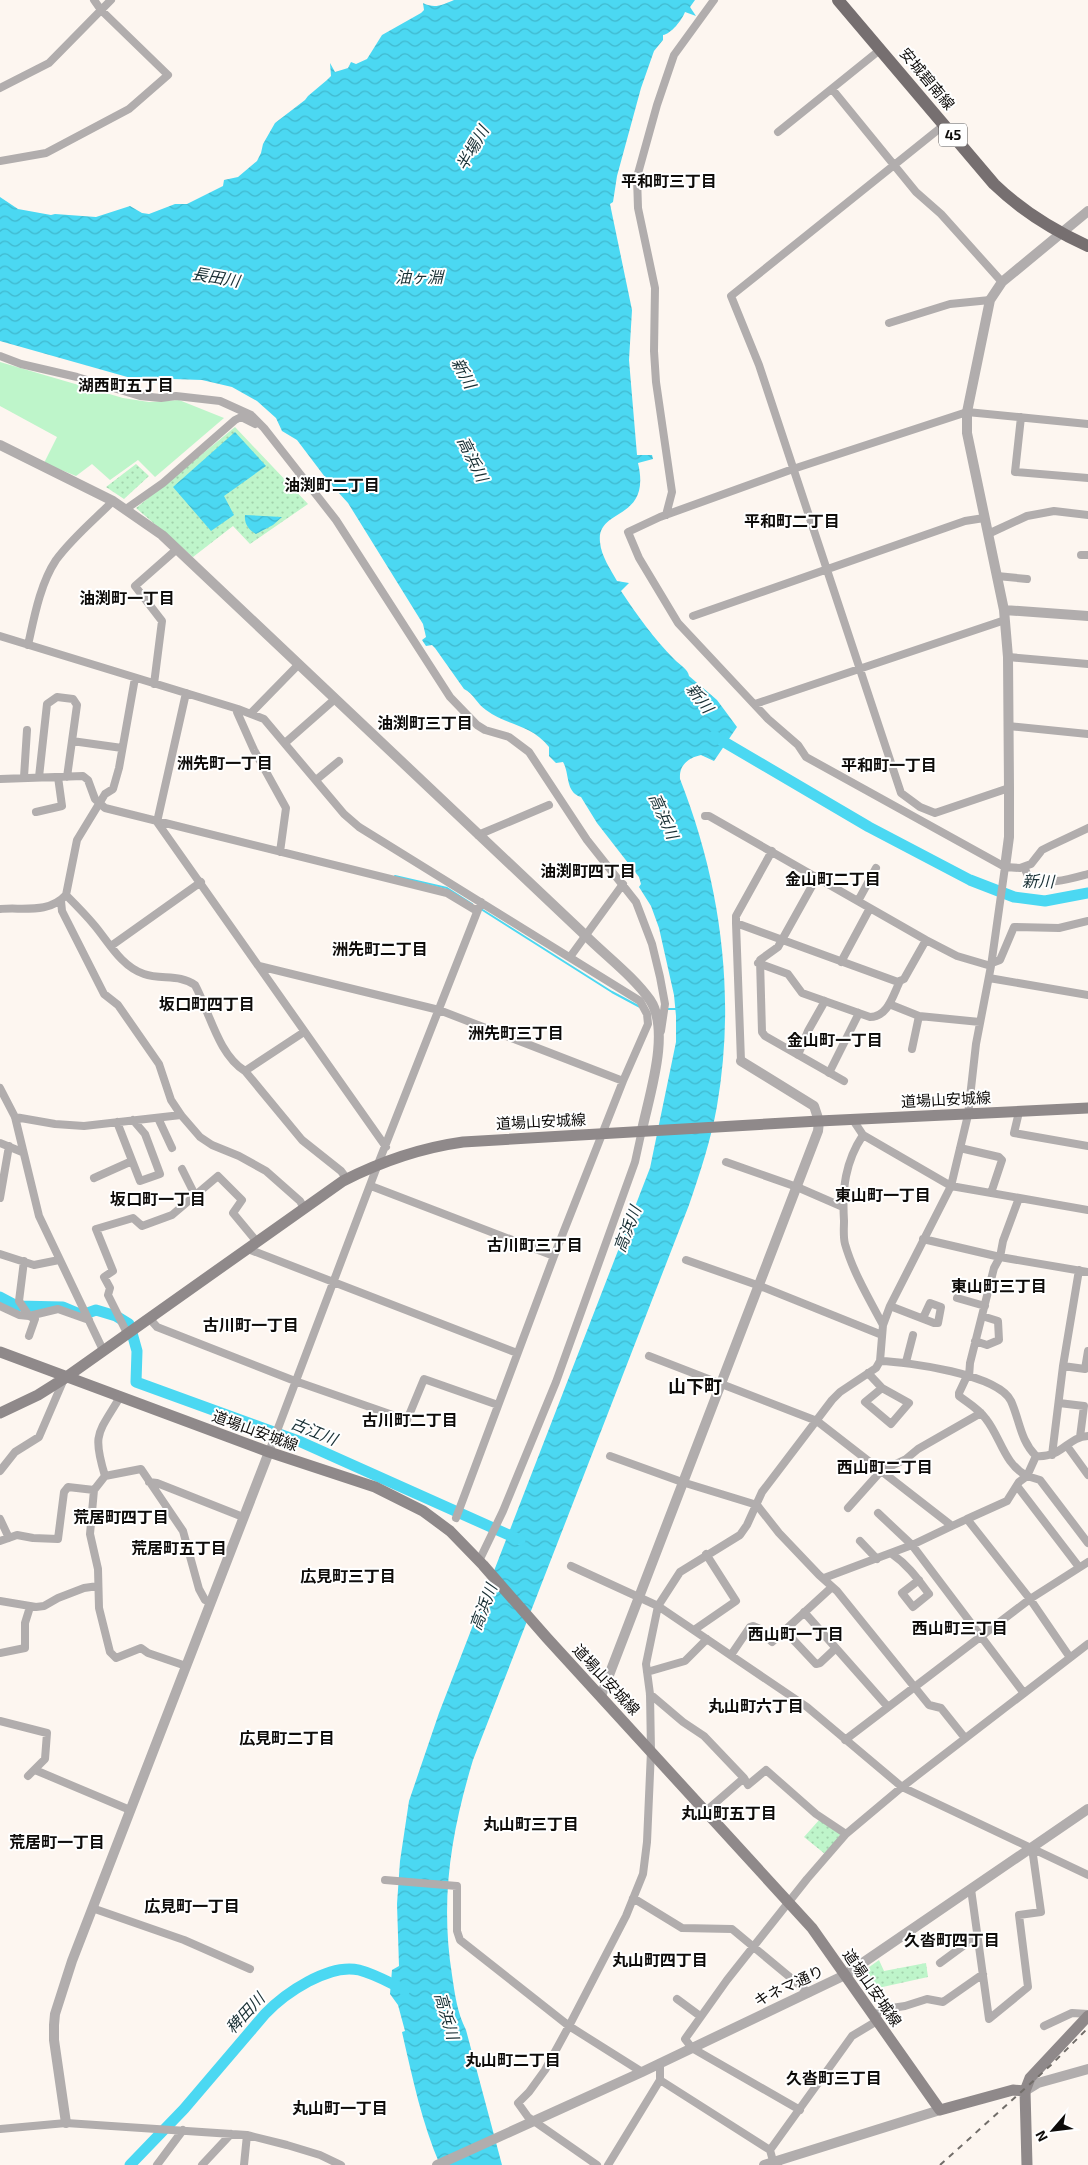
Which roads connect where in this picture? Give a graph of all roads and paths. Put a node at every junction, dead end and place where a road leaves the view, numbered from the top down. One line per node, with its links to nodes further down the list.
1 (94, 0): 5 (street)
2 (111, 0): 5 (street)
3 (714, 0): 29 (street)
4 (838, 0): 6 (main road, 安城碧南線 / 45)
5 (101, 10): 7 (street); 11 (street)
6 (881, 50): 8 (street); 9 (main road, 安城碧南線 / 45)
7 (0, 88)
8 (832, 89): 10 (street); 12 (street)
9 (944, 124): 12 (street); 14 (main road, 安城碧南線 / 45)
10 (778, 132)
11 (0, 161)
12 (895, 164): 16 (street); 25 (street)
13 (1088, 212): 14 (street)
14 (1062, 234): 15 (main road, 安城碧南線 / 45); 16 (street)
15 (1088, 246)
16 (1002, 282): 17 (street)
17 (990, 300): 18 (street); 20 (street)
18 (889, 323)
19 (0, 356): 23 (street)
20 (967, 412): 21 (street); 25 (street); 31 (street)
21 (1021, 417): 22 (street); 26 (street)
22 (1088, 424)
23 (264, 428): 28 (street); 81 (street)
24 (0, 445): 27 (street)
25 (793, 469): 29 (street); 34 (street)
26 (1088, 478)
27 (113, 501): 28 (street); 41 (street)
28 (126, 508): 33 (street)
29 (666, 515): 50 (street)
30 (1088, 515): 32 (street)
31 (984, 518): 32 (street); 34 (street)
32 (988, 534): 35 (street)
33 (177, 549): 43 (street); 47 (street)
34 (826, 569): 38 (street); 45 (street)
35 (997, 576): 36 (street); 37 (street)
36 (1027, 579)
37 (1004, 615): 39 (street); 42 (street); 45 (street)
38 (692, 616)
39 (1088, 616)
40 (0, 636): 41 (street)
41 (28, 645): 46 (street)
42 (1008, 657): 44 (street); 53 (street)
43 (298, 664): 49 (street); 52 (street)
44 (1088, 664)
45 (859, 668): 50 (street); 65 (street)
46 (135, 678): 47 (street); 58 (street)
47 (154, 684): 48 (street)
48 (186, 693): 51 (street); 70 (street)
49 (335, 698): 57 (street); 72 (street)
50 (755, 704): 75 (street)
51 (238, 708): 52 (street); 74 (street)
52 (251, 713): 57 (street)
53 (1008, 726): 55 (street); 65 (street)
54 (27, 730): 60 (street)
55 (1088, 734)
56 (72, 741): 58 (street); 61 (street); 62 (street)
57 (285, 743): 64 (street)
58 (122, 748): 66 (street)
59 (339, 761): 64 (street)
60 (24, 777): 61 (street); 63 (street)
61 (39, 777): 62 (street)
62 (62, 777): 66 (street); 68 (street)
63 (0, 778)
64 (316, 780): 84 (street)
65 (1009, 788): 75 (street)
66 (100, 804): 70 (street); 82 (street)
67 (549, 805): 72 (street)
68 (36, 812)
69 (705, 816): 73 (street)
70 (157, 822): 74 (street); 80 (street)
71 (1088, 828): 76 (street)
72 (478, 835): 90 (street)
73 (772, 851): 79 (street); 89 (street)
74 (280, 852): 87 (street)
75 (1006, 867): 76 (street); 97 (street)
76 (1024, 867): 78 (street)
77 (876, 868): 83 (street)
78 (1088, 874)
79 (817, 877): 83 (street); 91 (street)
80 (200, 882): 93 (street); 98 (street)
81 (623, 884): 90 (street); 109 (street)
82 (63, 898): 86 (street); 93 (street); 120 (street)
83 (858, 901): 85 (street)
84 (481, 902): 87 (street); 94 (street)
85 (870, 908): 92 (street); 95 (street)
86 (0, 910)
87 (477, 911): 104 (street)
88 (1088, 921): 97 (street)
89 (736, 923): 91 (street); 112 (street)
90 (585, 935): 94 (street); 109 (street)
91 (781, 940): 95 (street); 96 (street)
92 (926, 940): 97 (street); 100 (street)
93 (111, 946): 113 (street)
94 (570, 957): 115 (street)
95 (841, 962): 100 (street)
96 (758, 963): 102 (street); 111 (street)
97 (991, 964): 99 (street)
98 (259, 966): 104 (street); 108 (street)
99 (988, 978): 101 (street); 107 (street)
100 (900, 981): 103 (street)
101 (1088, 995)
102 (825, 1001): 105 (street); 111 (street)
103 (888, 1004): 105 (street); 106 (street)
104 (439, 1010): 115 (street); 134 (street)
105 (859, 1013): 114 (street)
106 (919, 1016): 107 (street); 110 (street)
107 (980, 1022): 121 (street)
108 (304, 1032): 113 (street); 134 (street)
109 (660, 1040): 128 (street)
110 (912, 1049)
111 (798, 1055): 114 (street)
112 (742, 1060): 125 (street)
113 (245, 1071): 143 (street)
114 (829, 1072): 116 (street)
115 (623, 1081): 129 (street)
116 (844, 1081)
117 (0, 1088): 122 (street)
118 (1088, 1108): 119 (main road, 道場山安城線)
119 (1019, 1112): 121 (main road, 道場山安城線); 133 (street)
120 (181, 1115): 123 (street); 152 (street)
121 (968, 1115): 126 (main road, 道場山安城線); 136 (street)
122 (15, 1117): 127 (street); 137 (street)
123 (158, 1118): 124 (street); 135 (street)
124 (133, 1120): 127 (street); 138 (street)
125 (819, 1120): 126 (main road, 道場山安城線); 128 (main road, 道場山安城線); 146 (street)
126 (853, 1120): 130 (street)
127 (117, 1122): 138 (street)
128 (647, 1131): 129 (main road, 道場山安城線); 231 (street)
129 (603, 1134): 140 (main road, 道場山安城線); 157 (street)
130 (863, 1135): 145 (street); 151 (street)
131 (0, 1143): 132 (street)
132 (9, 1146): 137 (street); 149 (street)
133 (1088, 1146)
134 (386, 1147): 140 (street)
135 (172, 1148)
136 (960, 1148): 145 (street); 147 (street)
137 (22, 1152): 159 (street)
138 (132, 1161): 142 (street)
139 (726, 1162): 146 (street)
140 (378, 1164): 143 (main road, 道場山安城線); 144 (street)
141 (182, 1169): 148 (street)
142 (94, 1178)
143 (347, 1179): 152 (main road, 道場山安城線)
144 (371, 1186): 157 (street); 164 (street)
145 (951, 1186): 147 (street); 154 (street)
146 (797, 1187): 151 (street); 165 (street)
147 (991, 1193): 150 (street)
148 (195, 1195): 155 (street); 176 (street)
149 (0, 1198)
150 (1019, 1198): 153 (street); 158 (street)
151 (843, 1207): 175 (street)
152 (304, 1208): 155 (main road, 道場山安城線)
153 (1088, 1210)
154 (923, 1239): 158 (street); 168 (street)
155 (252, 1245): 164 (street); 172 (main road, 道場山安城線)
156 (0, 1254): 161 (street)
157 (554, 1256): 184 (street)
158 (1000, 1257): 162 (street); 169 (street)
159 (59, 1260): 161 (street); 174 (street)
160 (686, 1260): 165 (street)
161 (24, 1261): 170 (street)
162 (1078, 1270): 163 (street); 188 (street)
163 (1088, 1272)
164 (334, 1283): 184 (street); 192 (street)
165 (760, 1286): 177 (street); 193 (street)
166 (957, 1298): 169 (street)
167 (0, 1306): 170 (street)
168 (890, 1306): 173 (street); 175 (street)
169 (985, 1306): 171 (street)
170 (29, 1316): 174 (street); 179 (street)
171 (982, 1316): 180 (street); 180 (street)
172 (149, 1318): 176 (main road, 道場山安城線); 192 (street)
173 (923, 1318)
174 (89, 1320): 181 (street)
175 (883, 1325): 177 (street)
176 (127, 1333): 181 (main road, 道場山安城線)
177 (882, 1335): 186 (street)
178 (913, 1335): 187 (street)
179 (30, 1336)
180 (975, 1341): 190 (street)
181 (103, 1350): 191 (main road, 道場山安城線)
182 (1088, 1351): 188 (street)
183 (0, 1352): 191 (main road, 道場山安城線)
184 (517, 1353): 197 (street)
185 (649, 1356): 193 (street)
186 (880, 1361): 187 (street); 189 (street)
187 (906, 1362): 190 (street)
188 (1063, 1366): 196 (street)
189 (868, 1373): 194 (street); 200 (street)
190 (968, 1376): 199 (street); 206 (street)
191 (65, 1378): 195 (main road, 道場山安城線); 198 (main road); 207 (street)
192 (295, 1381): 197 (street); 203 (street)
193 (720, 1384): 200 (street); 213 (street)
194 (882, 1388): 194 (street)
195 (120, 1397): 203 (main road, 道場山安城線); 210 (street)
196 (1059, 1403): 201 (street); 204 (street)
197 (498, 1405): 221 (street)
198 (0, 1413)
199 (981, 1413): 208 (street); 211 (street)
200 (817, 1422): 208 (street); 216 (street)
201 (1084, 1436): 202 (street)
202 (1067, 1446): 204 (street); 209 (street)
203 (269, 1452): 219 (street); 231 (main road, 道場山安城線)
204 (1052, 1455): 206 (street)
205 (610, 1456): 213 (street)
206 (1036, 1456): 211 (street)
207 (0, 1471)
208 (881, 1471): 217 (street); 223 (street)
209 (1088, 1475)
210 (105, 1476): 212 (street); 215 (street)
211 (1027, 1476): 214 (street); 227 (street)
212 (149, 1482): 219 (street); 243 (street)
213 (682, 1482): 216 (street); 240 (street)
214 (1017, 1486): 222 (street); 235 (street)
215 (94, 1490): 224 (street); 238 (street)
216 (758, 1505): 229 (street); 236 (street)
217 (848, 1508)
218 (878, 1513): 228 (street)
219 (244, 1517): 243 (street)
220 (0, 1518): 224 (street)
221 (456, 1518)
222 (967, 1519): 223 (street); 241 (street)
223 (952, 1526): 228 (street)
224 (9, 1538): 225 (street)
225 (0, 1541)
226 (860, 1541): 232 (street)
227 (1088, 1543)
228 (912, 1545): 230 (street); 249 (street)
229 (706, 1554): 244 (street); 247 (street)
230 (892, 1554): 232 (street); 237 (street)
231 (483, 1559): 261 (main road, 道場山安城線)
232 (877, 1559): 236 (street)
233 (1088, 1562): 235 (street)
234 (571, 1566): 240 (street)
235 (1079, 1567): 241 (street)
236 (824, 1578): 239 (street)
237 (919, 1580)
238 (98, 1586): 245 (street); 256 (street)
239 (832, 1587): 246 (street); 258 (street)
240 (639, 1596): 244 (street); 261 (street)
241 (1030, 1599): 249 (street); 255 (street)
242 (0, 1601): 245 (street)
243 (210, 1601): 256 (street)
244 (658, 1606): 247 (street); 257 (street)
245 (30, 1607): 253 (street)
246 (804, 1612): 248 (street); 252 (street)
247 (694, 1630): 250 (street)
248 (785, 1630): 252 (street); 254 (street)
249 (980, 1636): 258 (street); 259 (street)
250 (707, 1639): 254 (street); 257 (street)
251 (1088, 1644): 255 (street)
252 (836, 1648): 262 (street)
253 (0, 1653)
254 (731, 1655): 265 (street)
255 (1069, 1656): 259 (street)
256 (186, 1666): 271 (street)
257 (647, 1672): 260 (street)
258 (915, 1686): 262 (street); 264 (street)
259 (1023, 1692): 264 (street)
260 (650, 1694): 266 (street); 269 (street)
261 (601, 1696): 266 (main road, 道場山安城線)
262 (888, 1707): 265 (street)
263 (0, 1721): 267 (street)
264 (965, 1738): 270 (street)
265 (845, 1740): 270 (street)
266 (651, 1751): 273 (main road, 道場山安城線); 279 (street)
267 (35, 1770): 268 (street); 271 (street)
268 (28, 1776)
269 (744, 1778): 273 (street); 274 (street)
270 (902, 1787): 274 (street); 275 (street)
271 (130, 1810): 281 (street)
272 (1088, 1810): 275 (street, キネマ通り)
273 (706, 1811): 280 (main road, 道場山安城線)
274 (846, 1834): 280 (street)
275 (1032, 1848): 276 (street); 278 (street, キネマ通り); 286 (street)
276 (1088, 1875)
277 (388, 1880): 293 (street)
278 (971, 1888): 282 (street); 287 (street, キネマ通り)
279 (633, 1898): 283 (street); 293 (street)
280 (789, 1902): 283 (street); 287 (main road, 道場山安城線)
281 (92, 1908): 285 (street); 304 (street)
282 (978, 1935): 284 (street); 286 (street)
283 (753, 1947): 288 (street); 291 (street)
284 (940, 1963)
285 (250, 1969)
286 (983, 1974): 292 (street)
287 (846, 1976): 288 (street, キネマ通り); 292 (main road, 道場山安城線)
288 (809, 1993): 295 (street, キネマ通り)
289 (677, 1999): 291 (street)
290 (1088, 2015): 294 (street); 300 (main road)
291 (700, 2016): 295 (street)
292 (875, 2018): 301 (street); 302 (main road, 道場山安城線)
293 (569, 2026): 298 (street); 303 (street)
294 (1044, 2026)
295 (692, 2048): 296 (street, キネマ通り); 301 (street)
296 (660, 2063): 298 (street, キネマ通り); 299 (street)
297 (1088, 2069): 300 (street)
298 (642, 2072): 303 (street, キネマ通り)
299 (660, 2080): 309 (street); 317 (street)
300 (1025, 2091): 302 (main road); 318 (main road)
301 (800, 2110): 309 (street)
302 (940, 2110): 310 (street)
303 (534, 2121): 315 (street, キネマ通り); 316 (street)
304 (66, 2123): 305 (street); 306 (street)
305 (0, 2129)
306 (183, 2130): 307 (street); 311 (street)
307 (231, 2134): 308 (street); 312 (street)
308 (247, 2135): 313 (street); 314 (street)
309 (770, 2150): 310 (street)
310 (772, 2164)
311 (157, 2165)
312 (202, 2165)
313 (244, 2165)
314 (341, 2165)
315 (437, 2165)
316 (597, 2165)
317 (608, 2165)
318 (1027, 2165)

